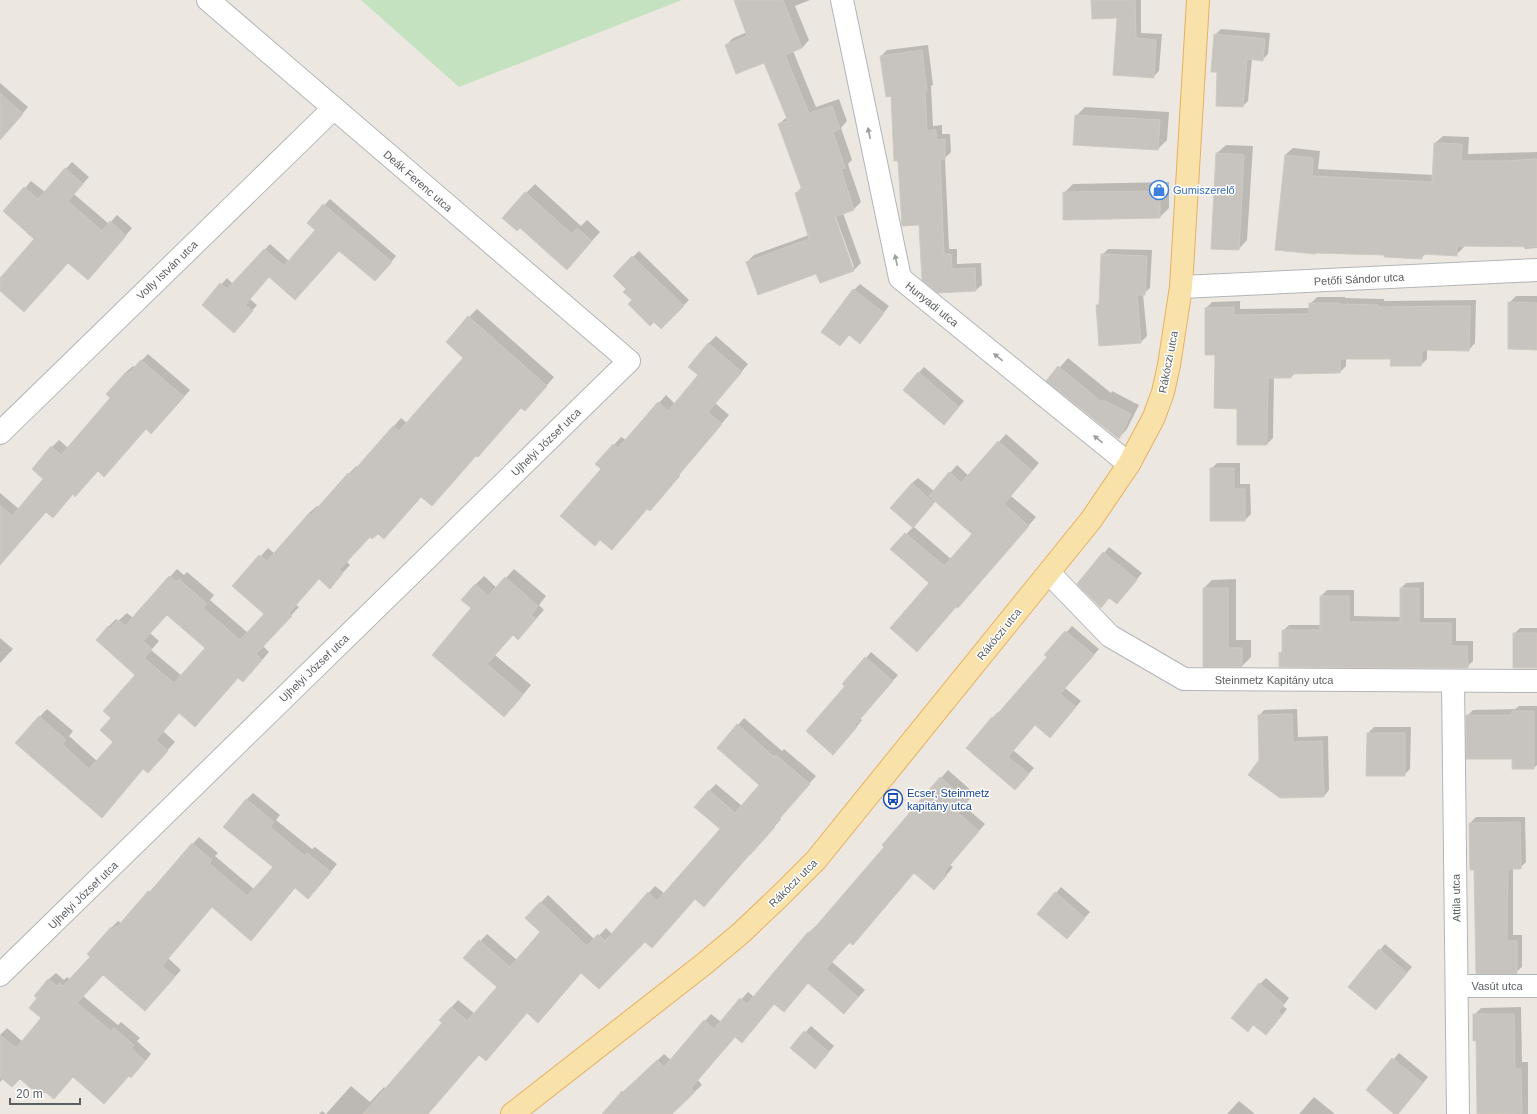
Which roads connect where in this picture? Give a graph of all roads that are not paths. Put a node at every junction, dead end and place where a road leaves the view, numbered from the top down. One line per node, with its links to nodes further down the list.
1 (208, 0): 4 (street, Deák Ferenc utca)
2 (842, 0): 9 (street, Hunyadi utca, one-way to 2)
3 (1198, 0): 6 (main road, Rákóczi utca)
4 (334, 108): 7 (street, Deák Ferenc utca); 8 (street, Volly István utca)
5 (1537, 270): 6 (street, Petőfi Sándor utca)
6 (1181, 287): 9 (main road, Rákóczi utca)
7 (629, 361): 13 (street, Ujhelyi József utca)
8 (0, 432)
9 (1129, 464): 10 (main road, Rákóczi utca)
10 (1049, 573): 11 (street, Steinmetz Kapitány utca); 16 (main road, Rákóczi utca)
11 (1453, 681): 12 (street, Steinmetz Kapitány utca); 14 (street, Attila utca)
12 (1537, 681)
13 (0, 975)
14 (1457, 986): 15 (street, Vasút utca); 17 (street, Attila utca)
15 (1537, 986)
16 (512, 1114)
17 (1458, 1114)

